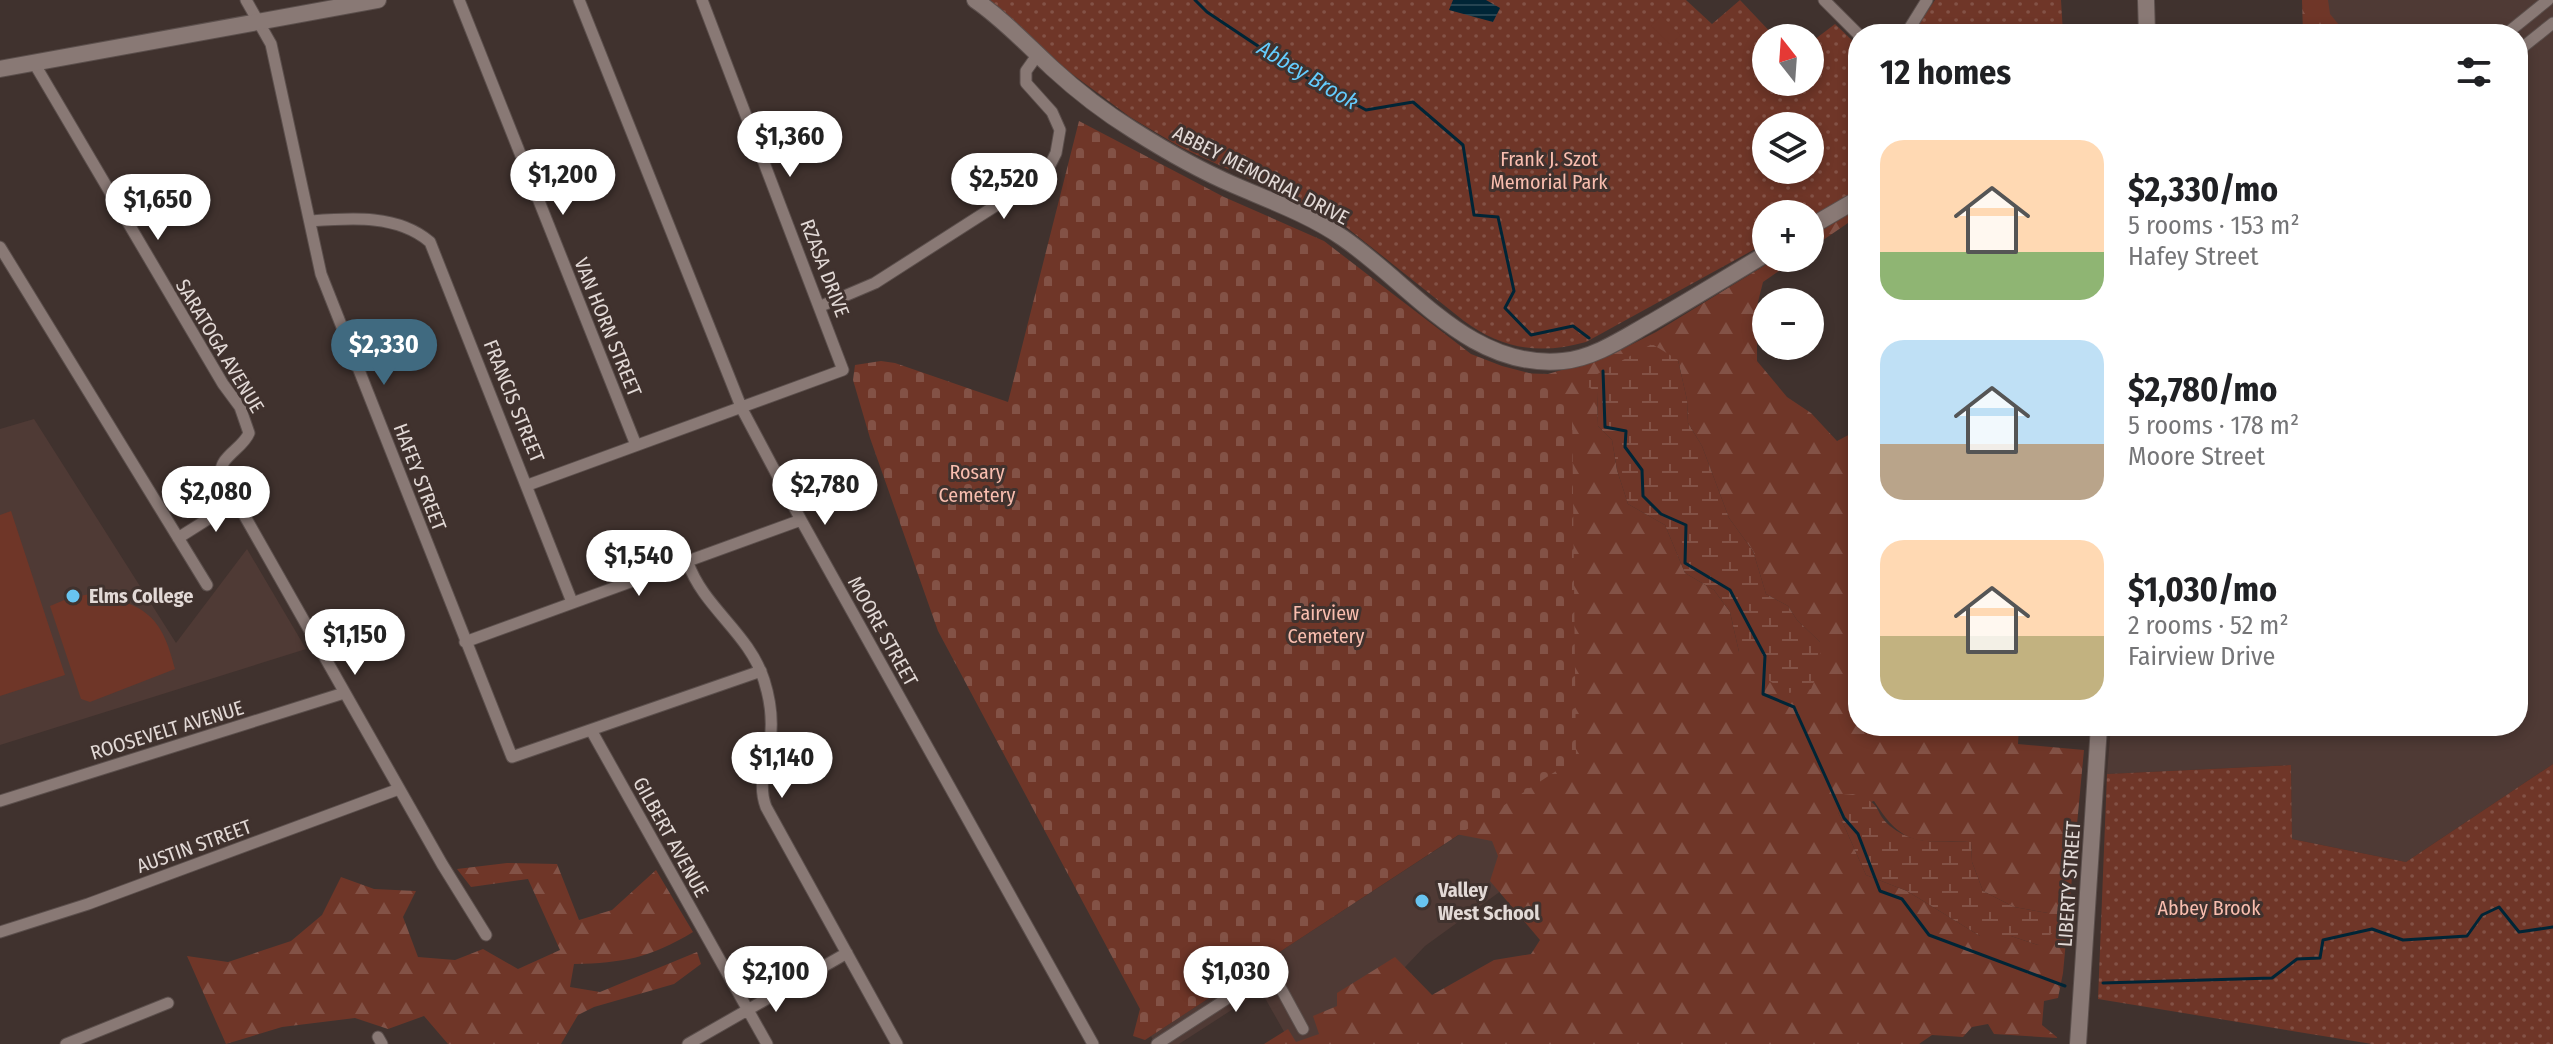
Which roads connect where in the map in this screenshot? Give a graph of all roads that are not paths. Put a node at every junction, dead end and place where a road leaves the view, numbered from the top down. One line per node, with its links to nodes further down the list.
1 (246, 0): 11 (street, HAFEY STREET)
2 (459, 0): 28 (street, VAN HORN STREET)
3 (579, 0): 27 (street, MOORE STREET)
4 (702, 0): 26 (street, RZASA DRIVE)
5 (975, 0): 18 (main road, ABBEY MEMORIAL DRIVE)
6 (1824, 0): 13 (street)
7 (1927, 0): 14 (street)
8 (2146, 0): 15 (main road)
9 (2548, 0): 16 (street)
10 (367, 1): 11 (main road)
11 (260, 22): 19 (main road); 23 (street, HAFEY STREET)
12 (2553, 23): 17 (street)
13 (1848, 24)
14 (1912, 24)
15 (2147, 24)
16 (2518, 24)
17 (2528, 43)
18 (1038, 54): 25 (main road, ABBEY MEMORIAL DRIVE); 26 (street)
19 (34, 63): 20 (main road); 30 (street, SARATOGA AVENUE)
20 (0, 69)
21 (1848, 205): 22 (main road)
22 (1824, 219)
23 (310, 221): 29 (street, FRANCIS STREET); 36 (street, HAFEY STREET)
24 (0, 247): 32 (street)
25 (1752, 262)
26 (821, 306): 27 (street, RZASA DRIVE)
27 (742, 409): 28 (street); 31 (street, MOORE STREET)
28 (636, 445): 29 (street)
29 (528, 485): 35 (street, FRANCIS STREET)
30 (235, 502): 32 (street); 38 (street, SARATOGA AVENUE)
31 (801, 520): 33 (street); 54 (street, MOORE STREET)
32 (178, 538): 34 (street)
33 (688, 563): 35 (street); 37 (street)
34 (207, 585)
35 (572, 602): 36 (street)
36 (465, 642): 39 (street, HAFEY STREET)
37 (761, 671): 39 (street); 45 (street)
38 (344, 693): 41 (street, SARATOGA AVENUE); 42 (street, ROOSEVELT AVENUE)
39 (591, 730): 47 (street, GILBERT AVENUE)
40 (2098, 736): 56 (main road, LIBERTY STREET)
41 (399, 789): 43 (street, AUSTIN STREET); 44 (street, SARATOGA AVENUE)
42 (0, 801)
43 (0, 932)
44 (486, 935)
45 (847, 953): 47 (street); 53 (street)
46 (168, 1003): 49 (street)
47 (748, 1010): 51 (street); 52 (street, GILBERT AVENUE)
48 (1303, 1029): 55 (street)
49 (83, 1041): 50 (street)
50 (66, 1044)
51 (688, 1044)
52 (767, 1044)
53 (897, 1044)
54 (1093, 1044)
55 (1157, 1044)
56 (2078, 1044)

